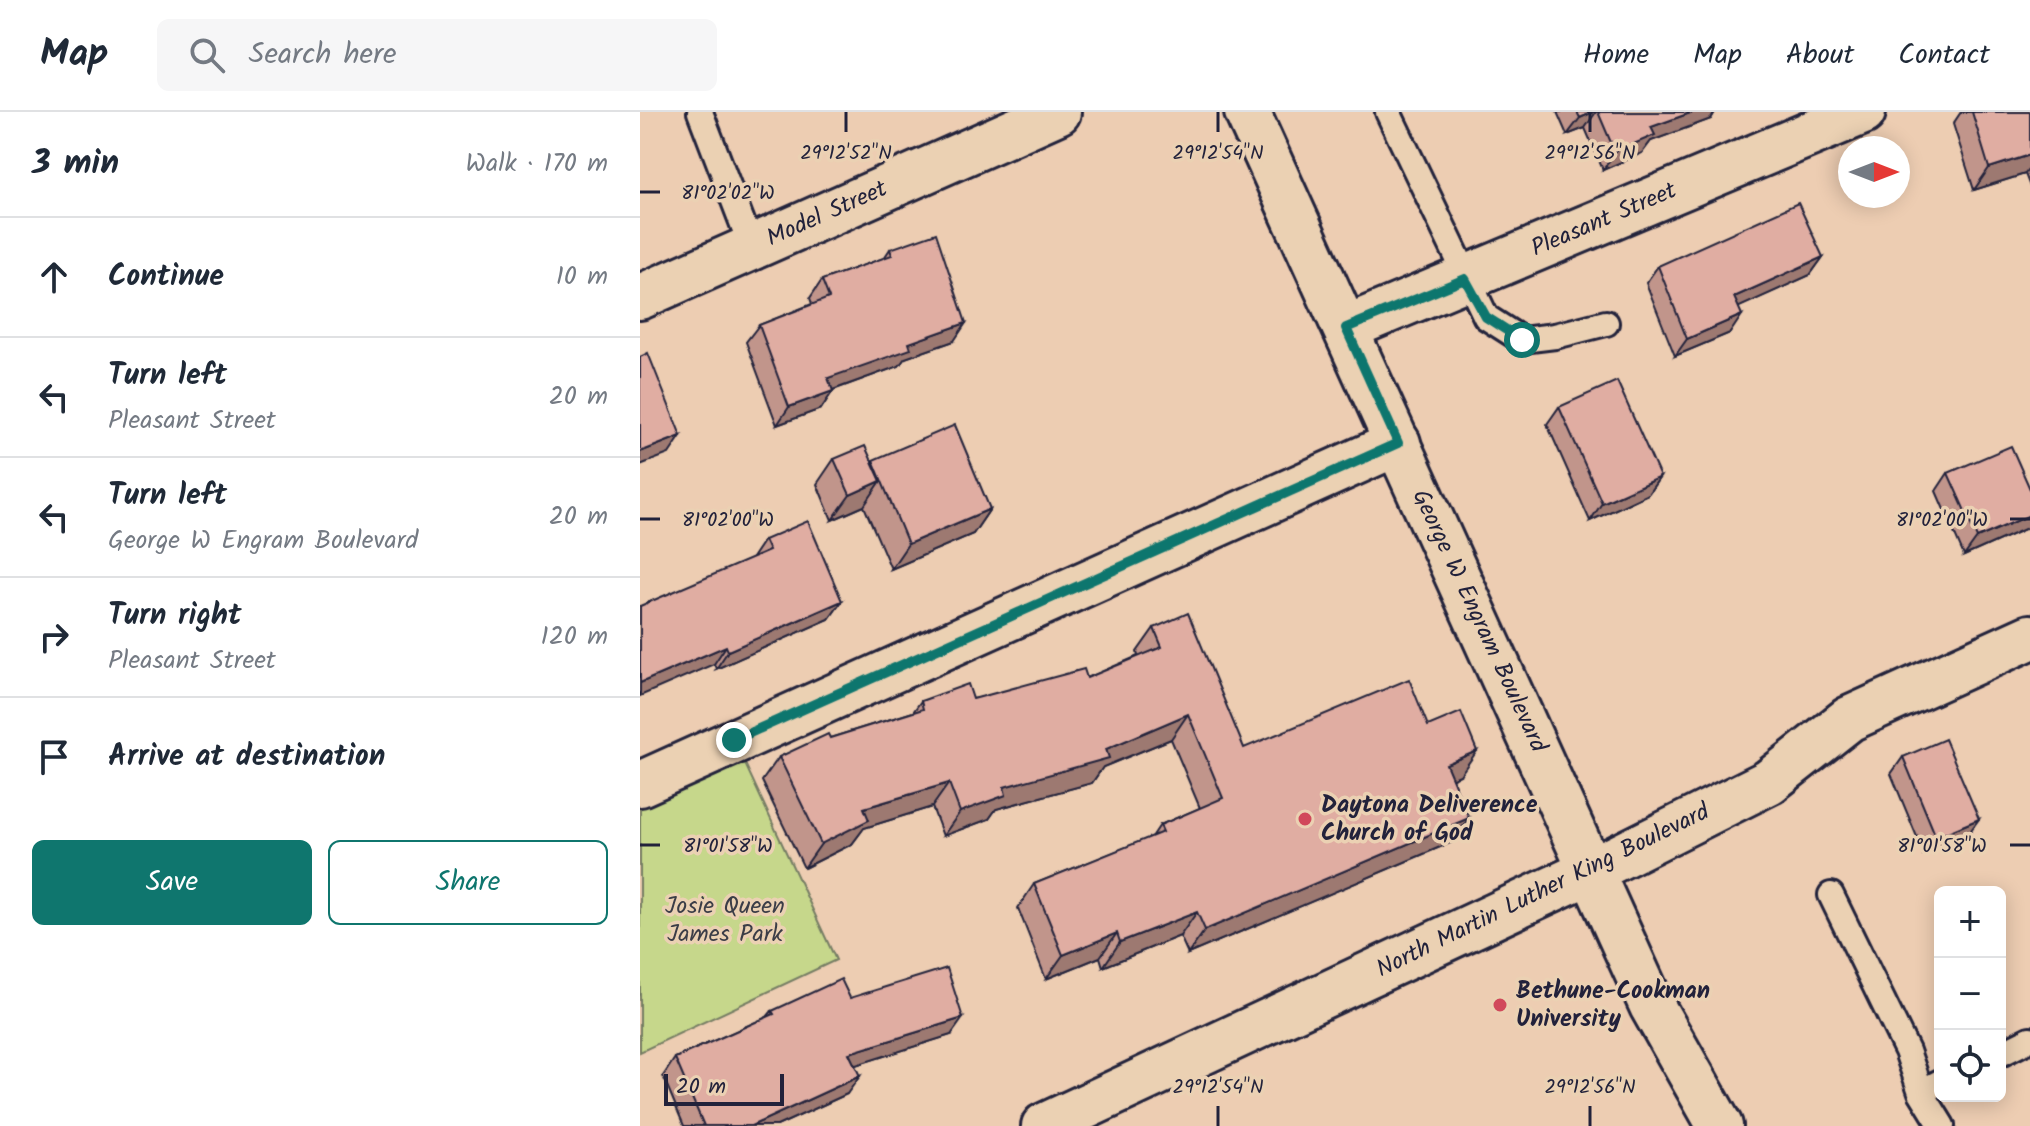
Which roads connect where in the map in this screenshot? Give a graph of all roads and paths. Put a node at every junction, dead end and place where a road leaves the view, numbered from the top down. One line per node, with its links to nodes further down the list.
1 (700, 112): 6 (lane)
2 (1058, 112): 6 (street, Model Street)
3 (1247, 112): 10 (street, George W Engram Boulevard)
4 (1388, 112): 7 (lane)
5 (1863, 112): 7 (street, Pleasant Street)
6 (752, 248): 8 (street, Model Street)
7 (1465, 279): 9 (lane); 10 (street, Pleasant Street)
8 (640, 297)
9 (1606, 323)
10 (1346, 328): 11 (street, George W Engram Boulevard)
11 (1398, 443): 13 (street); 14 (street, George W Engram Boulevard)
12 (2030, 637): 14 (street, North Martin Luther King Boulevard)
13 (640, 784)
14 (1593, 870): 19 (street, North Martin Luther King Boulevard); 20 (street, George W Engram Boulevard)
15 (1831, 895): 18 (lane)
16 (2030, 1039): 17 (lane)
17 (2006, 1051)
18 (1930, 1087): 21 (lane)
19 (1044, 1126)
20 (1720, 1126)
21 (1942, 1126)

